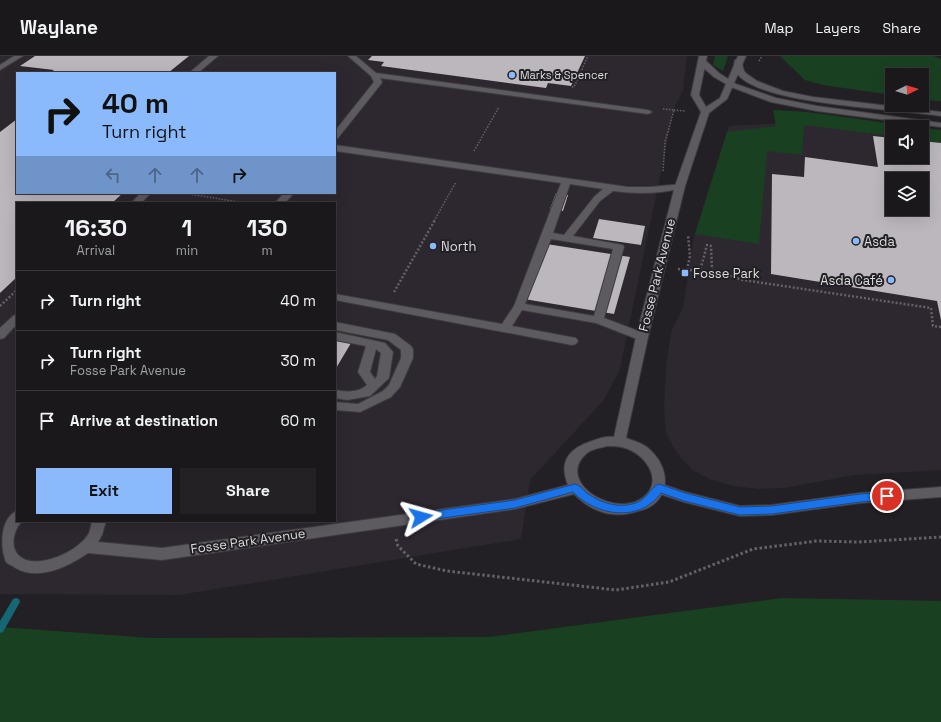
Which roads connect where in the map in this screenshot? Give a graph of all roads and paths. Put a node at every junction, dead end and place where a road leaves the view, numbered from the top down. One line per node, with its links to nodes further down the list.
1 (19, 56): 6 (street)
2 (214, 56): 7 (street)
3 (352, 56): 8 (street)
4 (702, 59): 9 (street); 13 (street)
5 (740, 59): 9 (street); 14 (street)
6 (0, 68)
7 (194, 72)
8 (374, 75): 10 (street); 16 (street)
9 (730, 82): 13 (street); 15 (street)
10 (513, 94): 12 (street); 18 (path)
11 (658, 108): 19 (path)
12 (648, 112)
13 (705, 112): 21 (street, Fosse Park Avenue)
14 (941, 114)
15 (941, 125)
16 (336, 135)
17 (336, 148): 18 (street)
18 (465, 167): 20 (street); 35 (path)
19 (661, 175)
20 (566, 182): 22 (street); 29 (street)
21 (680, 186): 22 (street); 31 (street, Fosse Park Avenue)
22 (610, 188): 30 (street)
23 (145, 194): 26 (street)
24 (189, 194): 27 (path)
25 (287, 194): 28 (street)
26 (137, 202)
27 (239, 202)
28 (281, 202)
29 (548, 235): 30 (street); 36 (street)
30 (567, 238): 38 (street)
31 (661, 266): 40 (path); 44 (street, Fosse Park Avenue)
32 (16, 291): 34 (path)
33 (336, 297): 35 (street)
34 (0, 306)
35 (386, 306): 41 (street)
36 (518, 306): 38 (street); 41 (street)
37 (16, 319): 42 (street)
38 (598, 320): 44 (street)
39 (336, 326): 49 (street)
40 (941, 327)
41 (505, 328): 45 (street)
42 (0, 336)
43 (336, 336): 46 (street)
44 (642, 337): 50 (street, Fosse Park Avenue)
45 (572, 341)
46 (372, 344): 47 (street); 47 (street)
47 (374, 386): 48 (street)
48 (336, 394)
49 (336, 406)
50 (619, 441): 51 (street); 52 (street)
51 (575, 488): 52 (street); 55 (street, Fosse Park Avenue)
52 (659, 488): 53 (street)
53 (941, 492)
54 (16, 518): 58 (street)
55 (390, 521): 57 (path); 59 (street, Fosse Park Avenue)
56 (98, 522): 59 (street)
57 (941, 537)
58 (3, 543): 59 (street)
59 (86, 547)

